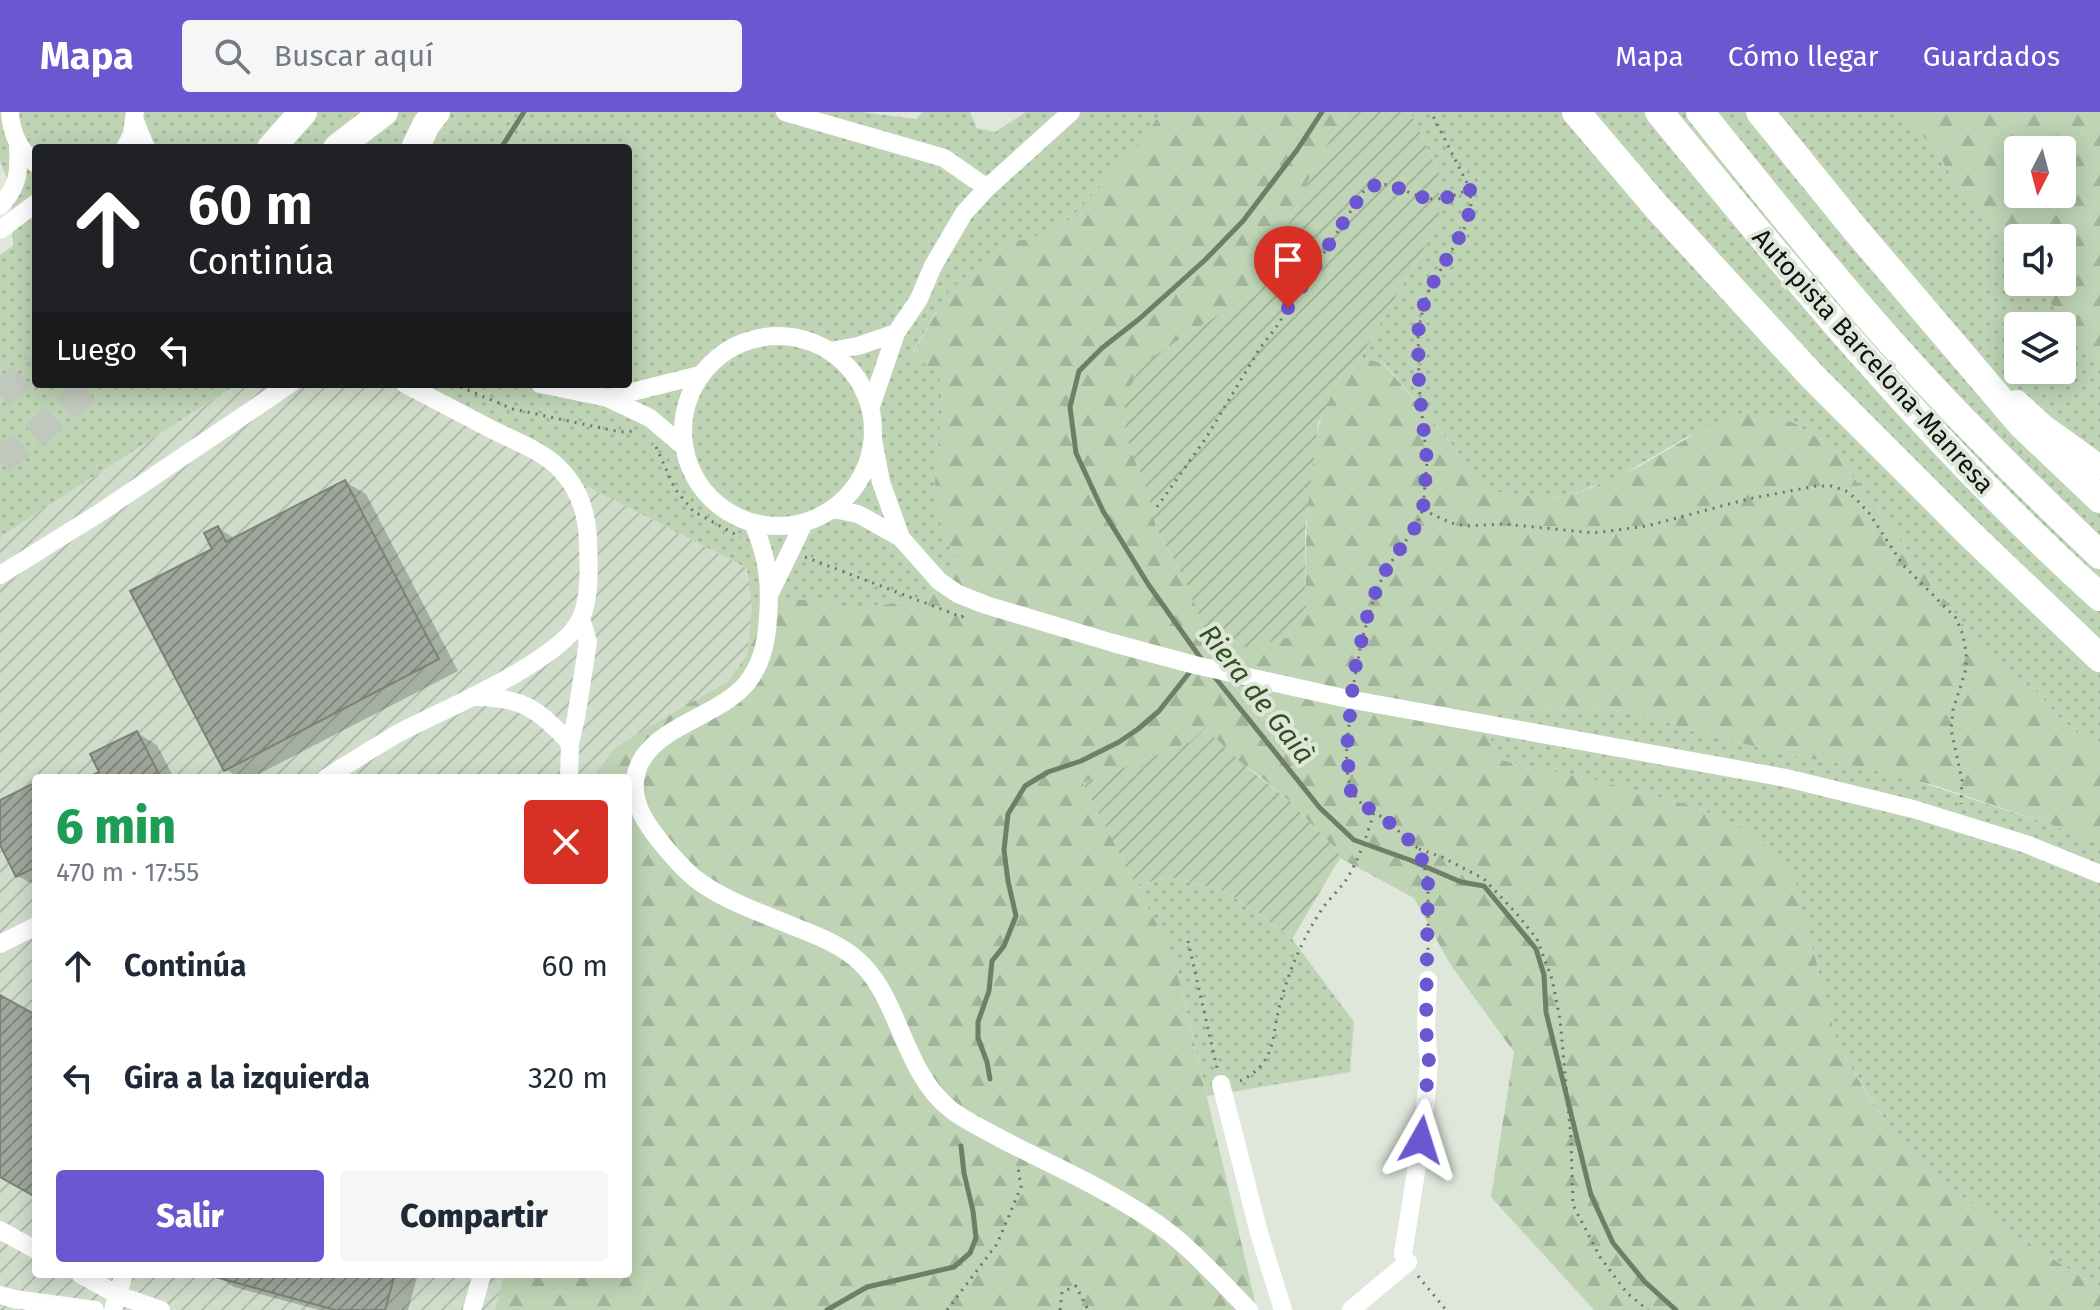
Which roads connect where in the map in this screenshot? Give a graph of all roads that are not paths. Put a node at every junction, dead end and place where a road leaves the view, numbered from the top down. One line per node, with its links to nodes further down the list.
1 (303, 112): 16 (highway)
2 (362, 112): 17 (highway)
3 (384, 112): 18 (highway)
4 (436, 112): 19 (highway)
5 (785, 112): 21 (street)
6 (1071, 112): 21 (street)
7 (1576, 112): 47 (highway)
8 (1659, 112): 45 (highway, Autopista Barcelona-Manresa)
9 (1700, 112): 42 (highway, Autopista Barcelona-Manresa)
10 (1760, 112): 27 (highway)
11 (7, 115): 13 (street)
12 (135, 116): 14 (street); 15 (street)
13 (18, 143): 20 (street); 22 (street)
14 (127, 144)
15 (145, 144)
16 (275, 144)
17 (333, 144)
18 (342, 144)
19 (417, 144)
20 (32, 160)
21 (987, 188): 25 (street)
22 (1, 198)
23 (32, 206): 24 (street)
24 (0, 230)
25 (896, 333): 26 (street); 33 (street)
26 (830, 351): 28 (street); 33 (street)
27 (1962, 354): 36 (main road); 37 (highway)
28 (700, 375): 32 (street); 35 (street)
29 (284, 388): 43 (street)
30 (413, 388): 46 (street)
31 (559, 388): 32 (street)
32 (608, 398): 35 (street)
33 (871, 406): 34 (street)
34 (873, 439): 38 (street); 41 (street)
35 (684, 447): 39 (street)
36 (2100, 467)
37 (2100, 499)
38 (834, 509): 40 (street); 41 (street)
39 (753, 523): 40 (street); 44 (street)
40 (804, 523): 44 (street)
41 (901, 538): 52 (street)
42 (2100, 555)
43 (0, 575)
44 (770, 593): 67 (street)
45 (2100, 597)
46 (581, 618): 48 (street); 49 (street)
47 (2100, 658)
48 (471, 697): 49 (street); 50 (street)
49 (570, 743): 51 (street)
50 (333, 774)
51 (569, 774)
52 (2100, 874)
53 (32, 928): 54 (street)
54 (0, 944)
55 (1428, 980): 69 (street)
56 (1221, 1084): 68 (street)
57 (0, 1230): 58 (street)
58 (32, 1248)
59 (85, 1278): 63 (street)
60 (123, 1278): 63 (street)
61 (481, 1278): 66 (street)
62 (0, 1295): 64 (street)
63 (116, 1303): 65 (street)
64 (95, 1310)
65 (161, 1310)
66 (472, 1310)
67 (1249, 1310)
68 (1283, 1310)
69 (1351, 1310)

